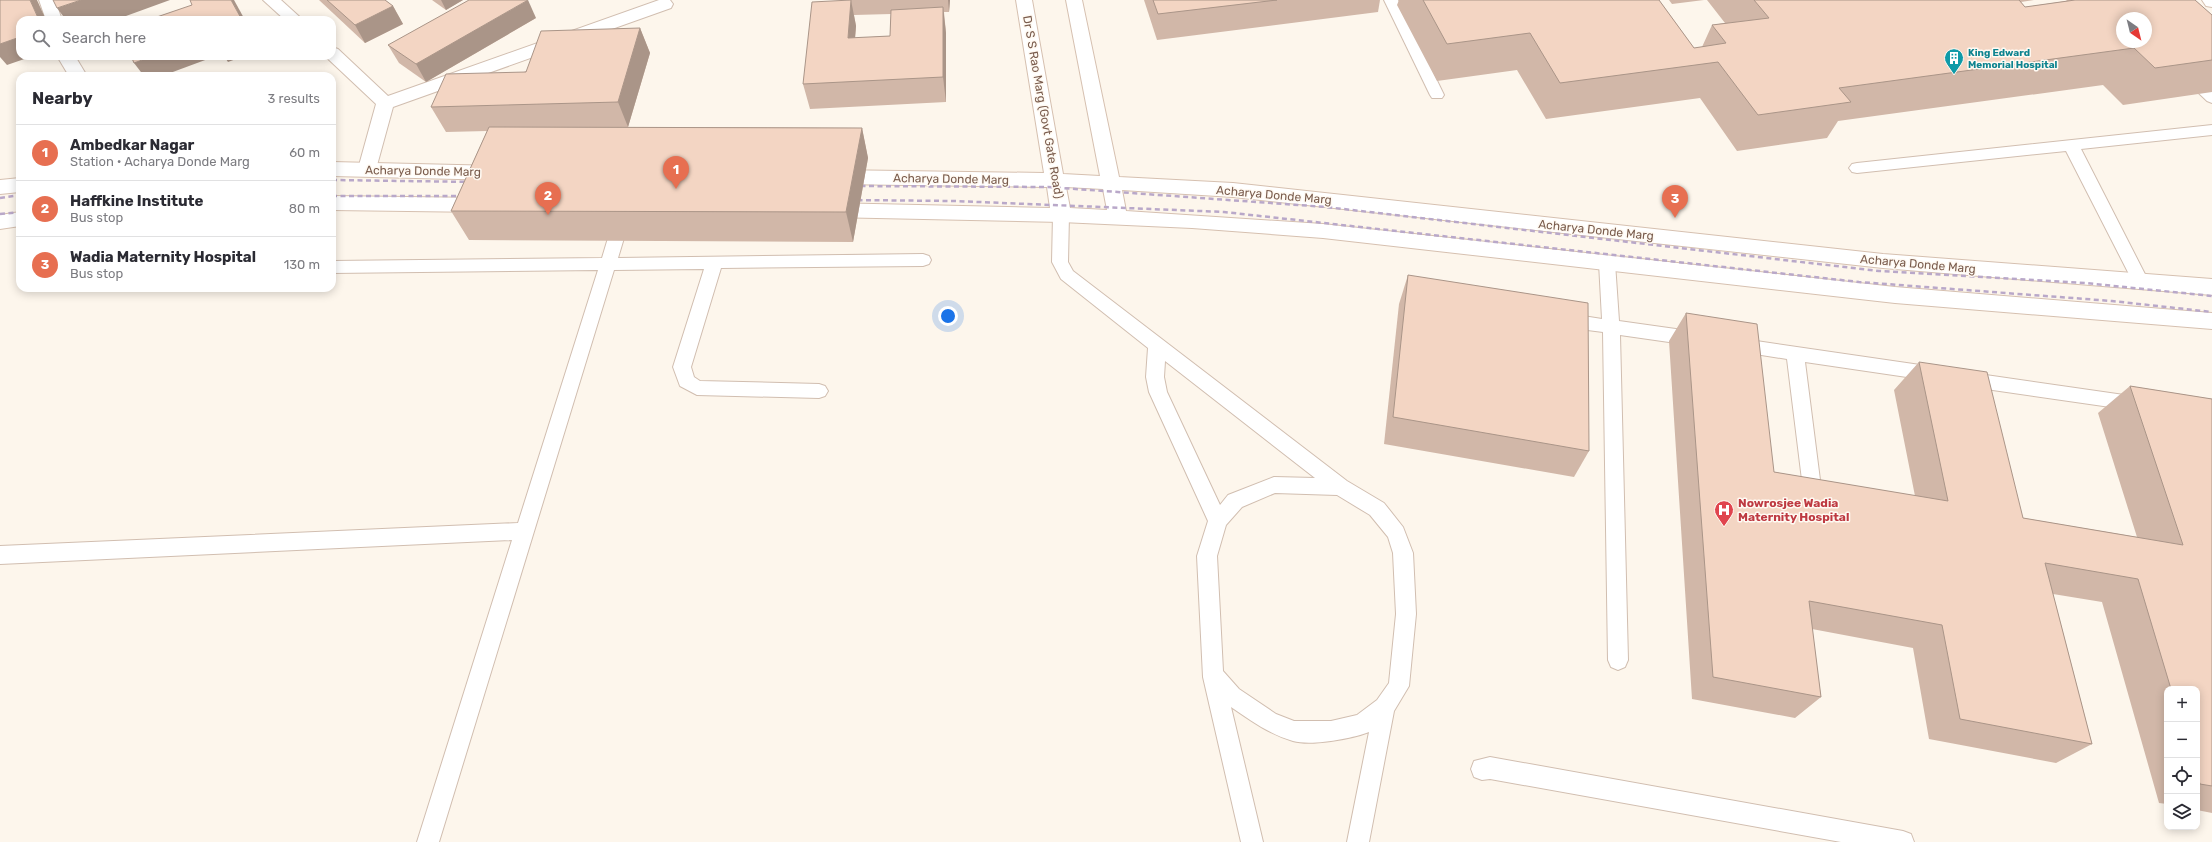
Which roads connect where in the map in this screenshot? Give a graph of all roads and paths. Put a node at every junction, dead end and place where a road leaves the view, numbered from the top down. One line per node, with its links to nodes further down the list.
1 (48, 0): 7 (main road)
2 (271, 0): 8 (main road)
3 (1024, 0): 24 (main road, Dr S S Rao Marg (Govt Gate Road))
4 (1074, 0): 25 (main road)
5 (1391, 0): 13 (lane)
6 (665, 4): 15 (main road)
7 (53, 16)
8 (290, 16)
9 (336, 57): 15 (main road)
10 (68, 60): 12 (main road)
11 (2179, 66): 14 (lane)
12 (76, 72)
13 (1437, 95)
14 (2212, 98)
15 (385, 103): 20 (main road)
16 (2212, 130): 17 (lane)
17 (2071, 145): 18 (lane); 44 (lane)
18 (1857, 168)
19 (336, 169): 20 (main road, Acharya Donde Marg)
20 (367, 169): 21 (main road, Acharya Donde Marg)
21 (471, 172): 22 (main road, Acharya Donde Marg); 29 (main road)
22 (519, 173)
23 (819, 177): 24 (main road, Acharya Donde Marg)
24 (1055, 180): 25 (main road, Acharya Donde Marg); 33 (main road, Dr S S Rao Marg (Govt Gate Road))
25 (1111, 183): 34 (main road); 37 (main road, Acharya Donde Marg)
26 (16, 185): 27 (main road)
27 (0, 187)
28 (336, 203): 29 (main road)
29 (457, 205): 30 (main road)
30 (502, 205)
31 (623, 207): 41 (lane)
32 (809, 210): 33 (main road)
33 (1061, 215): 34 (main road); 49 (lane)
34 (1118, 218): 40 (main road)
35 (16, 220): 36 (main road)
36 (0, 222)
37 (1780, 250): 43 (main road); 44 (main road, Acharya Donde Marg)
38 (923, 260): 39 (lane)
39 (714, 263): 41 (lane); 51 (lane)
40 (1607, 263): 43 (main road); 48 (lane)
41 (608, 264): 42 (lane); 56 (lane)
42 (336, 267)
43 (1784, 282): 47 (main road)
44 (2141, 282): 45 (main road, Acharya Donde Marg)
45 (2212, 287)
46 (1545, 317): 48 (lane)
47 (2212, 321)
48 (1611, 327): 50 (lane); 58 (lane)
49 (1157, 346): 54 (lane); 55 (lane)
50 (1795, 354): 52 (lane); 53 (lane)
51 (819, 391)
52 (2157, 407)
53 (1811, 480)
54 (1340, 487): 55 (lane); 60 (lane)
55 (1218, 521): 59 (lane)
56 (525, 531): 57 (lane); 62 (lane)
57 (0, 555)
58 (1618, 660)
59 (1213, 675): 60 (lane); 63 (lane)
60 (1384, 707): 64 (lane)
61 (1482, 769): 65 (lane)
62 (428, 842)
63 (1252, 842)
64 (1358, 842)
65 (1904, 842)

